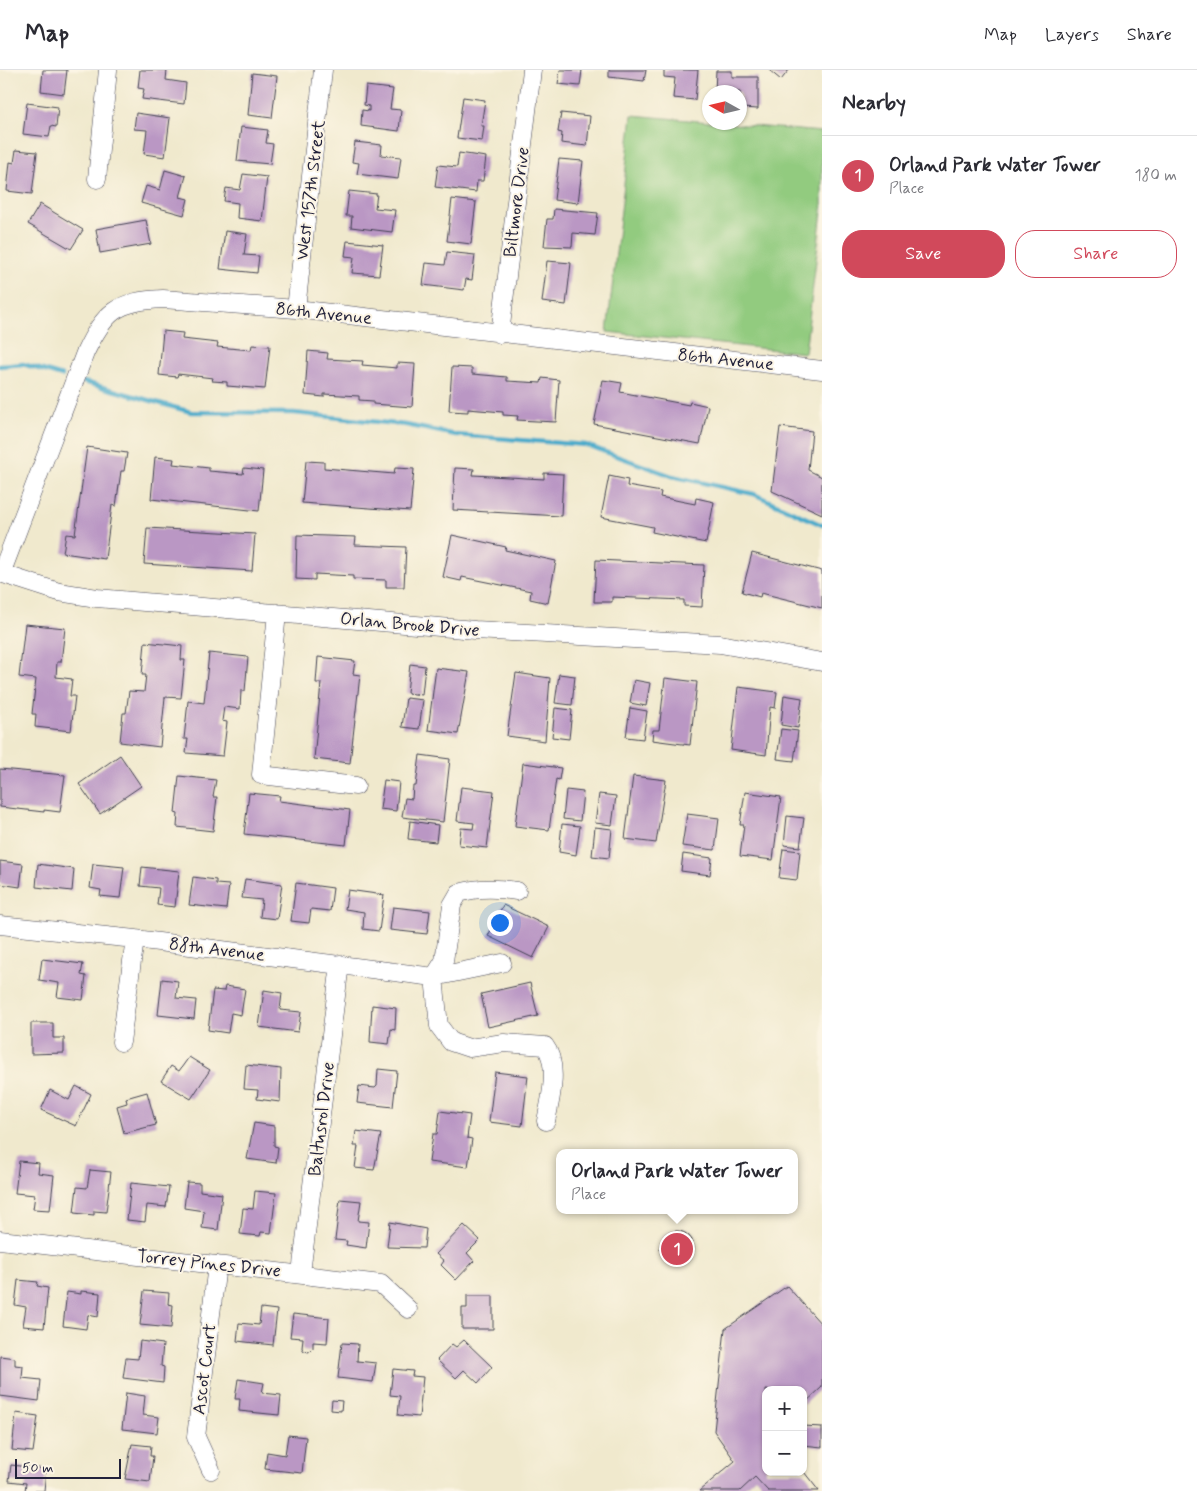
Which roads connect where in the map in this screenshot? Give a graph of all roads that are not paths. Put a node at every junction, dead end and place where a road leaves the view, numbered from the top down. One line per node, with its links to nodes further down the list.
1 (108, 70): 4 (street)
2 (323, 70): 5 (street, West 157th Street)
3 (532, 70): 6 (street, Biltmore Drive)
4 (97, 179)
5 (296, 309): 6 (street, 86th Avenue); 8 (street, 86th Avenue)
6 (500, 334): 7 (street, 86th Avenue)
7 (822, 370)
8 (0, 573): 9 (street, Orlan Brook Drive)
9 (277, 613): 10 (street, Orlan Brook Drive); 11 (street)
10 (822, 662)
11 (356, 786)
12 (517, 891): 17 (street)
13 (0, 925): 14 (street, 88th Avenue)
14 (135, 939): 16 (street, 88th Avenue); 18 (street)
15 (502, 963): 17 (street, 88th Avenue)
16 (340, 964): 17 (street, 88th Avenue); 22 (street, Baltusrol Drive)
17 (434, 977): 19 (street)
18 (121, 1042)
19 (546, 1121)
20 (0, 1240): 21 (street, Torrey Pines Drive)
21 (217, 1265): 22 (street, Torrey Pines Drive); 24 (street, Ascot Court)
22 (301, 1273): 23 (street, Torrey Pines Drive)
23 (408, 1309)
24 (211, 1470)

